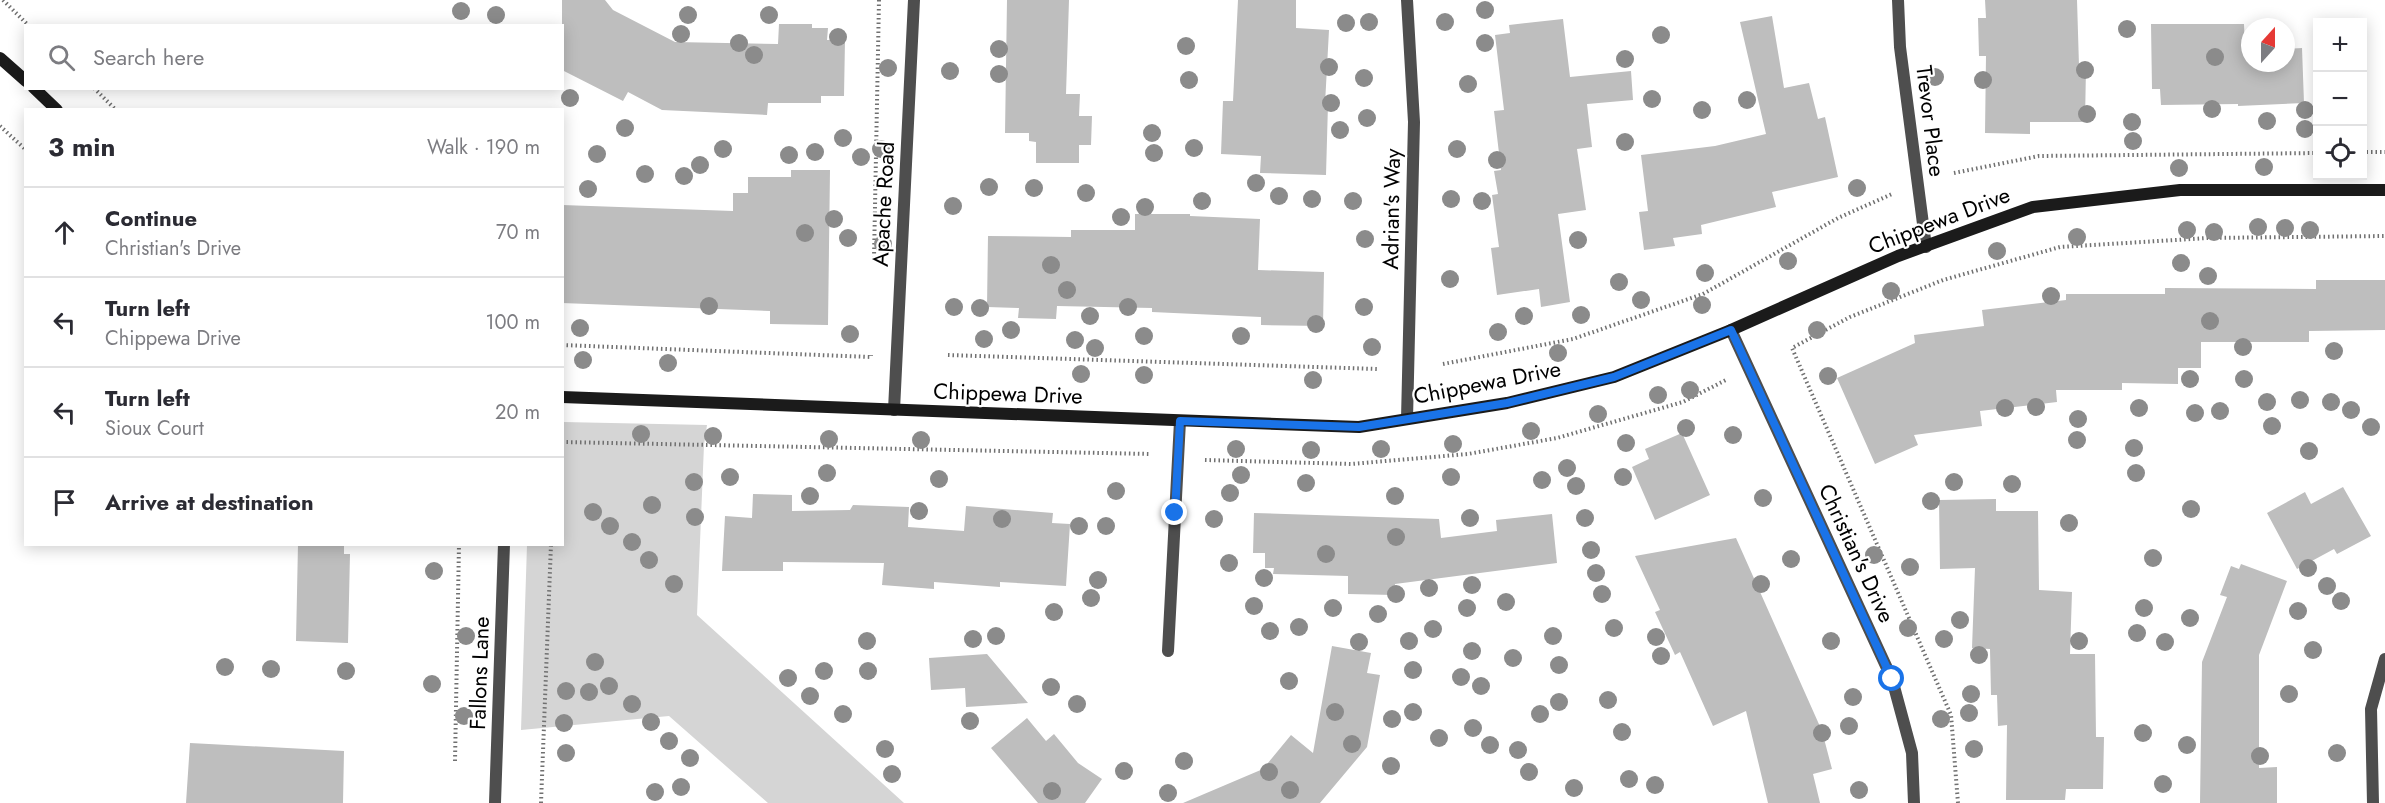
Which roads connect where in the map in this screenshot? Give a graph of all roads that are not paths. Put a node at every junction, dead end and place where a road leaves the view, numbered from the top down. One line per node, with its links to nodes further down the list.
1 (914, 0): 12 (street, Apache Road)
2 (1407, 0): 13 (street, Adrian's Way)
3 (1898, 0): 9 (street, Trevor Place)
4 (0, 58): 5 (street)
5 (24, 79)
6 (36, 90): 7 (street)
7 (55, 108)
8 (2385, 190): 9 (street, Chippewa Drive)
9 (1926, 247): 10 (street, Chippewa Drive)
10 (1731, 330): 13 (street, Chippewa Drive); 19 (street, Christian's Drive)
11 (564, 397): 12 (street, Chippewa Drive)
12 (894, 410): 14 (street, Chippewa Drive)
13 (1407, 419): 14 (street, Chippewa Drive)
14 (1180, 421): 16 (street)
15 (504, 546): 18 (street, Fallons Lane)
16 (1168, 651)
17 (2385, 659): 20 (street)
18 (495, 803)
19 (1914, 803)
20 (2373, 803)

